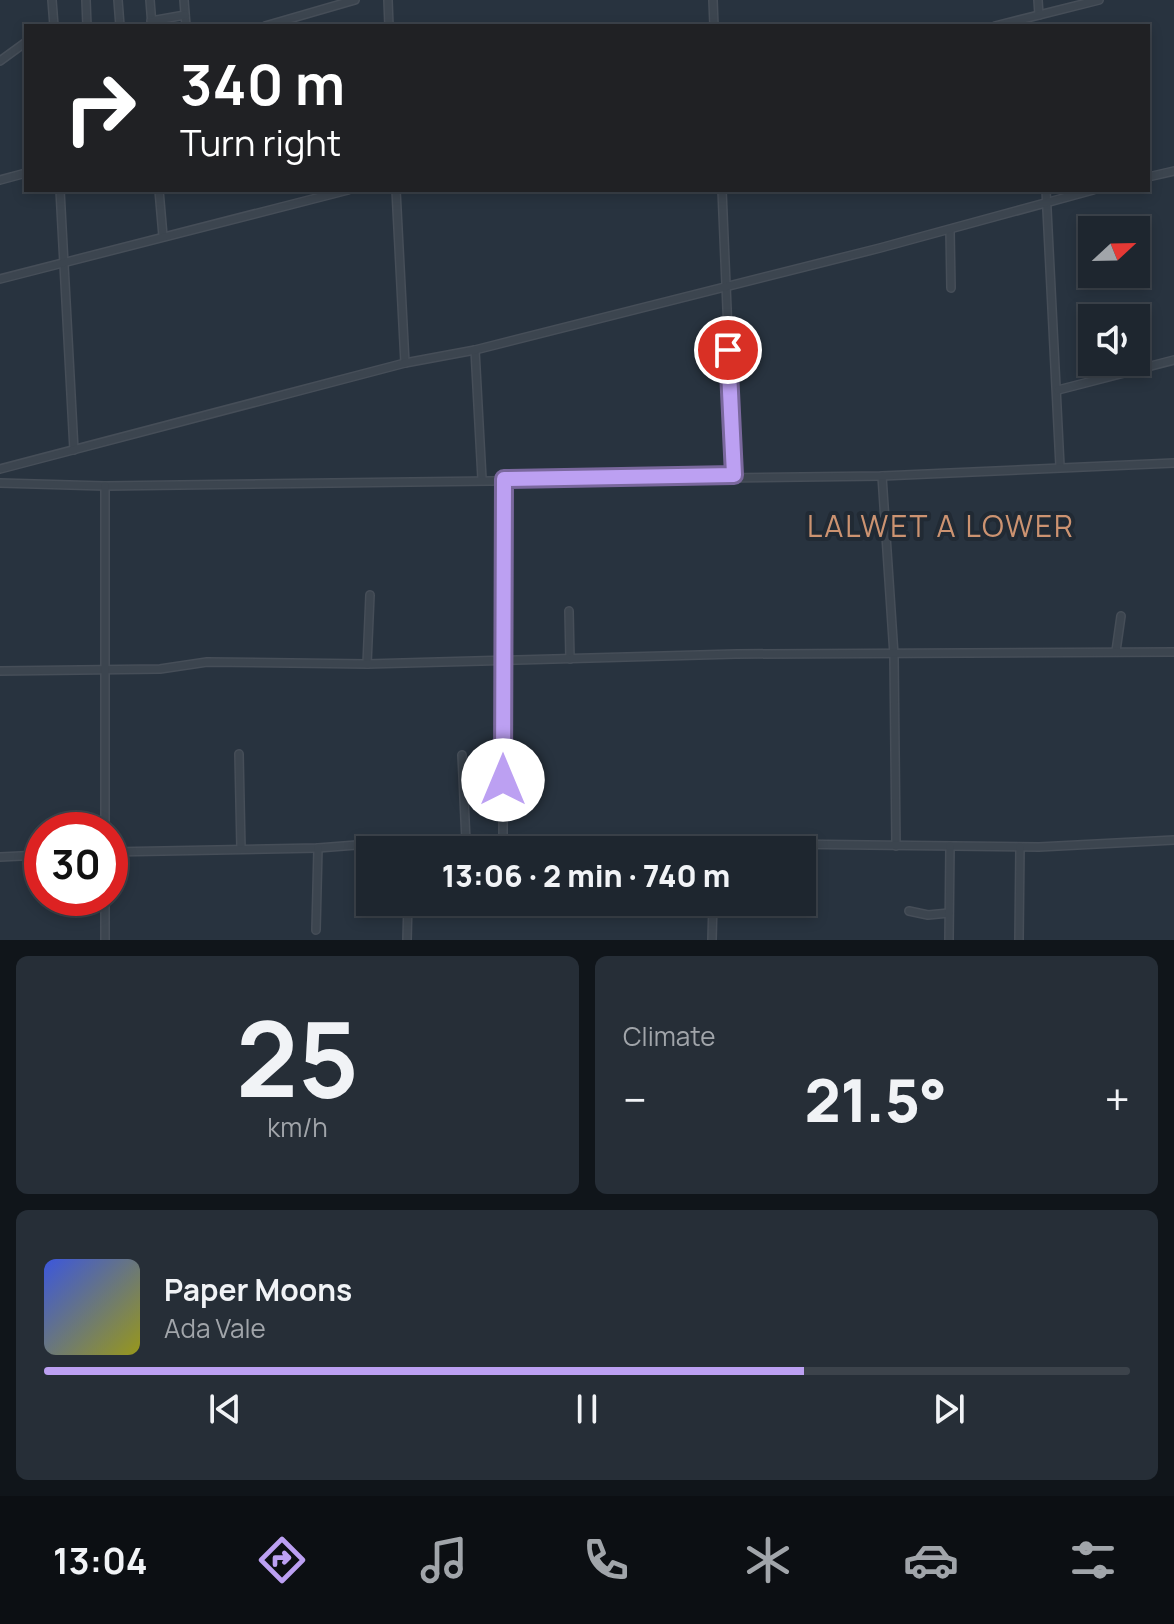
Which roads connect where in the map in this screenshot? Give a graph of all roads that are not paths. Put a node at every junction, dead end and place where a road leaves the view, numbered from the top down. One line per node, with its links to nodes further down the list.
1 (52, 0): 14 (street)
2 (86, 0): 15 (street)
3 (118, 0): 16 (street)
4 (150, 0): 13 (street)
5 (184, 0): 11 (street)
6 (355, 0): 18 (street)
7 (388, 0): 19 (street)
8 (713, 0): 20 (street)
9 (1038, 0): 12 (street)
10 (1099, 0): 12 (street)
11 (185, 15): 13 (street); 17 (street)
12 (1037, 15): 21 (street); 22 (street)
13 (152, 23)
14 (53, 24)
15 (87, 24)
16 (120, 24)
17 (186, 24)
18 (272, 24)
19 (389, 24)
20 (714, 24)
21 (1003, 24)
22 (1036, 24)
23 (24, 43): 24 (street)
24 (0, 61)
25 (1174, 171): 27 (street)
26 (24, 174): 28 (street)
27 (1150, 177)
28 (0, 180)
29 (60, 192): 39 (street)
30 (159, 192): 38 (street)
31 (340, 192): 38 (street)
32 (396, 192): 45 (street)
33 (722, 192): 41 (street)
34 (1046, 192): 36 (street)
35 (1085, 192): 36 (street)
36 (1047, 201): 37 (street); 46 (street)
37 (950, 230): 41 (street); 42 (street)
38 (163, 236): 39 (street)
39 (63, 263): 40 (street); 47 (street)
40 (0, 279)
41 (726, 287): 43 (street); 51 (street)
42 (951, 288)
43 (475, 350): 45 (street); 53 (street)
44 (1174, 360): 46 (street)
45 (405, 363): 47 (street)
46 (1058, 390): 49 (street)
47 (74, 450): 50 (street)
48 (1174, 463): 49 (street)
49 (1060, 466): 52 (street)
50 (0, 469)
51 (734, 475): 52 (street); 54 (street)
52 (882, 476): 62 (street)
53 (482, 479): 54 (street); 56 (street)
54 (504, 479): 64 (street)
55 (0, 483): 56 (street)
56 (105, 486): 66 (street)
57 (370, 595): 65 (street)
58 (569, 611): 63 (street)
59 (1121, 616): 60 (street)
60 (1116, 651): 61 (street); 62 (street)
61 (1174, 652)
62 (894, 655): 63 (street); 75 (street)
63 (570, 659): 64 (street)
64 (503, 660): 65 (street); 72 (street)
65 (367, 664): 66 (street)
66 (105, 669): 67 (street); 70 (street)
67 (0, 671)
68 (239, 754): 80 (street)
69 (462, 755): 71 (street)
70 (105, 812)
71 (466, 836)
72 (503, 836)
73 (1174, 840): 78 (street)
74 (816, 846): 75 (street)
75 (896, 846): 76 (street)
76 (950, 846): 78 (street); 85 (street)
77 (356, 847): 79 (street)
78 (1020, 847): 94 (street)
79 (318, 848): 80 (street); 89 (street)
80 (241, 849): 81 (street)
81 (128, 852)
82 (24, 856): 83 (street)
83 (0, 857)
84 (909, 911): 85 (street)
85 (949, 913): 93 (street)
86 (105, 916): 90 (street)
87 (408, 916): 91 (street)
88 (713, 916): 92 (street)
89 (316, 930)
90 (105, 940)
91 (407, 940)
92 (712, 940)
93 (949, 940)
94 (1019, 940)

